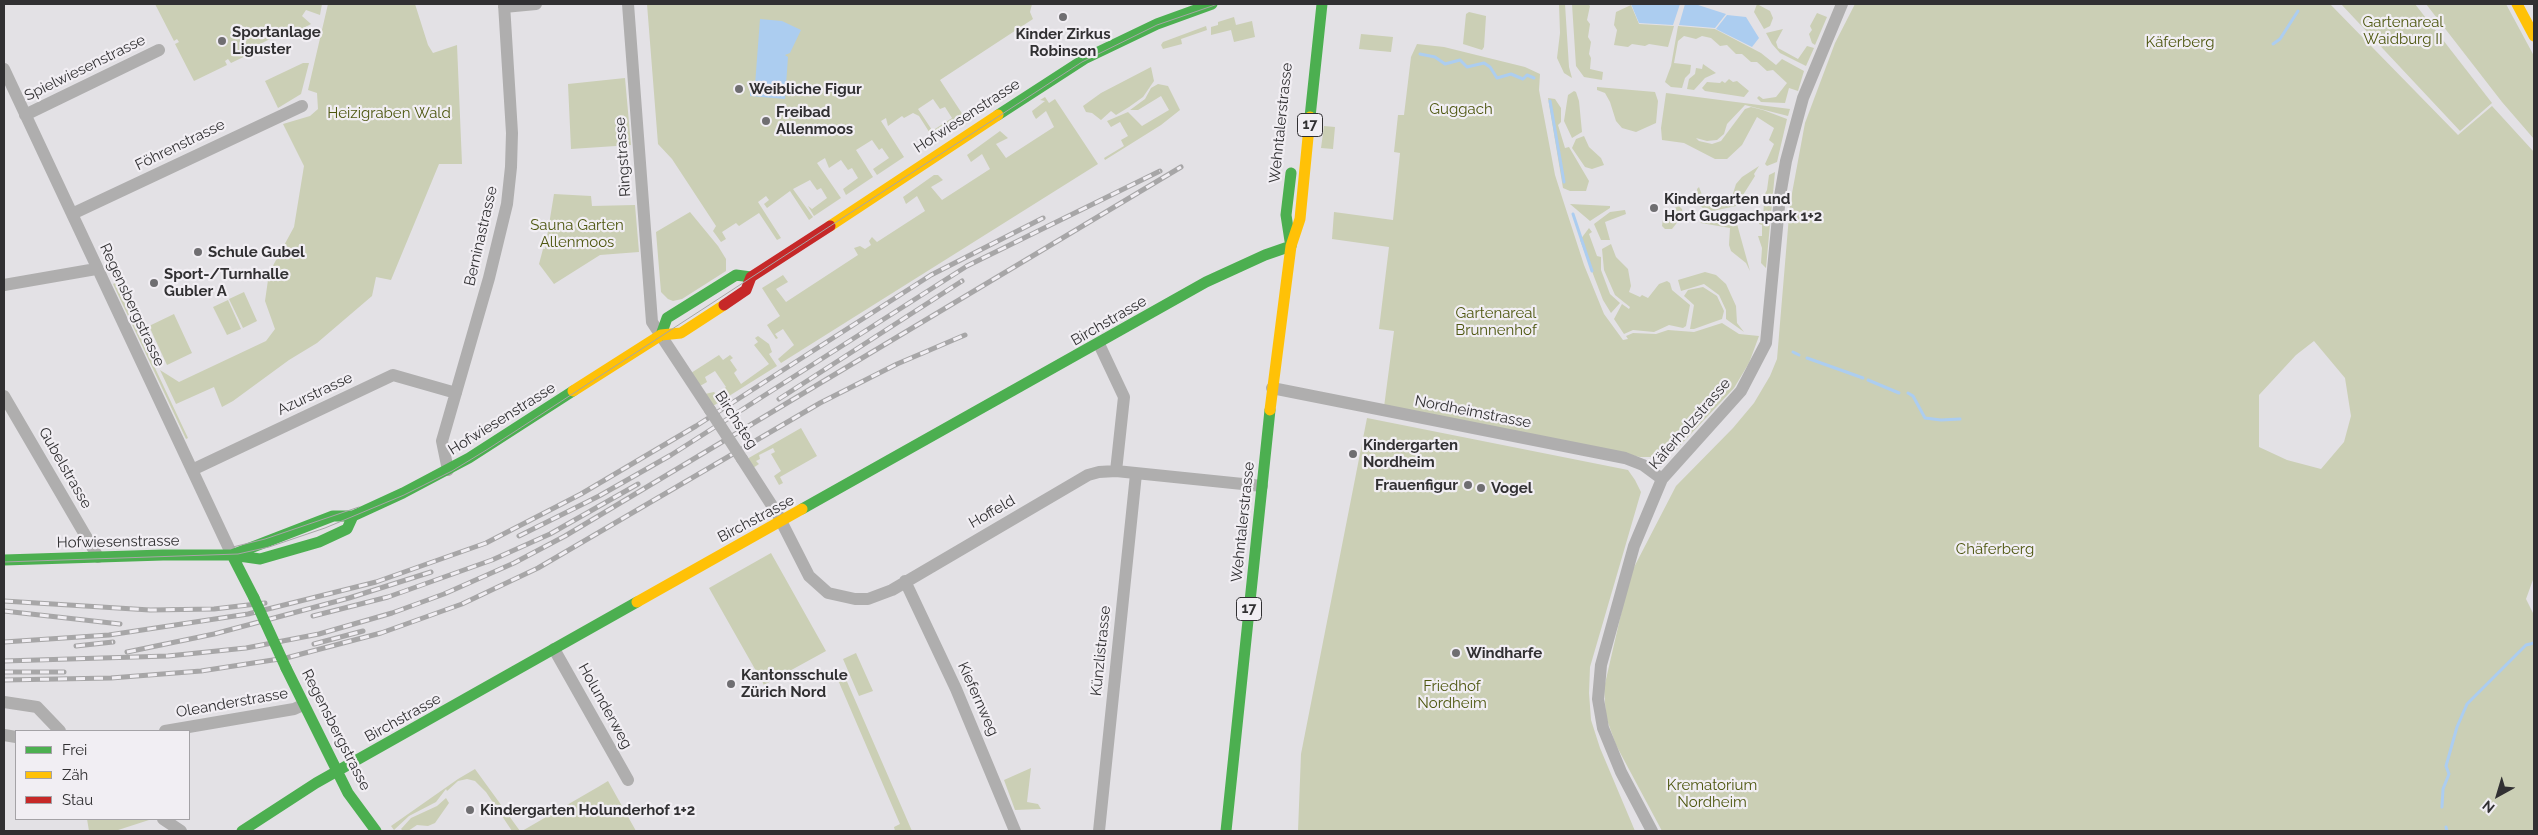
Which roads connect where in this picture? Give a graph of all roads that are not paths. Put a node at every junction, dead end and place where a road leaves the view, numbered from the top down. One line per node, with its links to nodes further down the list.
1 (536, 4): 7 (street)
2 (628, 4): 19 (street, Ringstrasse)
3 (1322, 4): 15 (main road, Wehntalerstrasse / 17)
4 (1842, 4): 28 (street, Käferholzstrasse)
5 (2517, 4): 8 (main road)
6 (1206, 5): 17 (main road, Hofwiesenstrasse)
7 (504, 6): 22 (street, Berninastrasse)
8 (2534, 36)
9 (159, 50): 12 (street, Spielwiesenstrasse)
10 (4, 69): 12 (street, Regensbergstrasse)
11 (302, 106): 14 (street, Föhrenstrasse)
12 (26, 115): 14 (street, Regensbergstrasse)
13 (1292, 164): 15 (main road, Wehntalerstrasse)
14 (72, 214): 16 (street, Regensbergstrasse)
15 (1291, 246): 20 (main road, Birchstrasse); 21 (main road, Wehntalerstrasse / 17)
16 (96, 269): 18 (street); 24 (street, Regensbergstrasse)
17 (751, 277): 19 (main road, Hofwiesenstrasse); 19 (main road, Hofwiesenstrasse)
18 (4, 285)
19 (661, 335): 25 (main road, Hofwiesenstrasse); 31 (street, Birchsteg, bridge)
20 (1099, 344): 26 (street); 31 (main road, Birchstrasse)
21 (1272, 388): 28 (street, Nordheimstrasse); 29 (main road, Wehntalerstrasse / 17)
22 (456, 393): 24 (street, Azurstrasse); 25 (street, Berninastrasse)
23 (4, 396): 33 (street, Gubelstrasse)
24 (192, 470): 32 (street, Regensbergstrasse)
25 (448, 470): 30 (main road, Hofwiesenstrasse)
26 (1116, 471): 27 (street, Hoffeld); 35 (street, Hoffeld)
27 (1136, 474): 29 (street, Hoffeld); 48 (street, Künzlistrasse)
28 (1662, 479): 50 (street, Käferholzstrasse)
29 (1262, 486): 49 (main road, Wehntalerstrasse / 17)
30 (353, 516): 32 (main road, Hofwiesenstrasse); 32 (main road, Hofwiesenstrasse)
31 (781, 523): 35 (street, Hoffeld); 36 (main road, Birchstrasse)
32 (232, 555): 33 (main road, Hofwiesenstrasse); 38 (main road, Regensbergstrasse, bridge)
33 (98, 557): 34 (main road, Hofwiesenstrasse)
34 (4, 560)
35 (906, 581): 47 (street, Kiefernweg)
36 (554, 649): 41 (main road, Birchstrasse); 42 (street, Holunderweg)
37 (4, 702): 39 (street)
38 (304, 705): 40 (street, Oleanderstrasse); 41 (main road, Regensbergstrasse)
39 (59, 730)
40 (171, 730)
41 (337, 772): 45 (main road, Birchstrasse); 46 (main road, Regensbergstrasse)
42 (628, 780)
43 (164, 820): 44 (street)
44 (181, 831)
45 (242, 831)
46 (376, 831)
47 (1015, 831)
48 (1098, 831)
49 (1226, 831)
50 (1652, 831)

